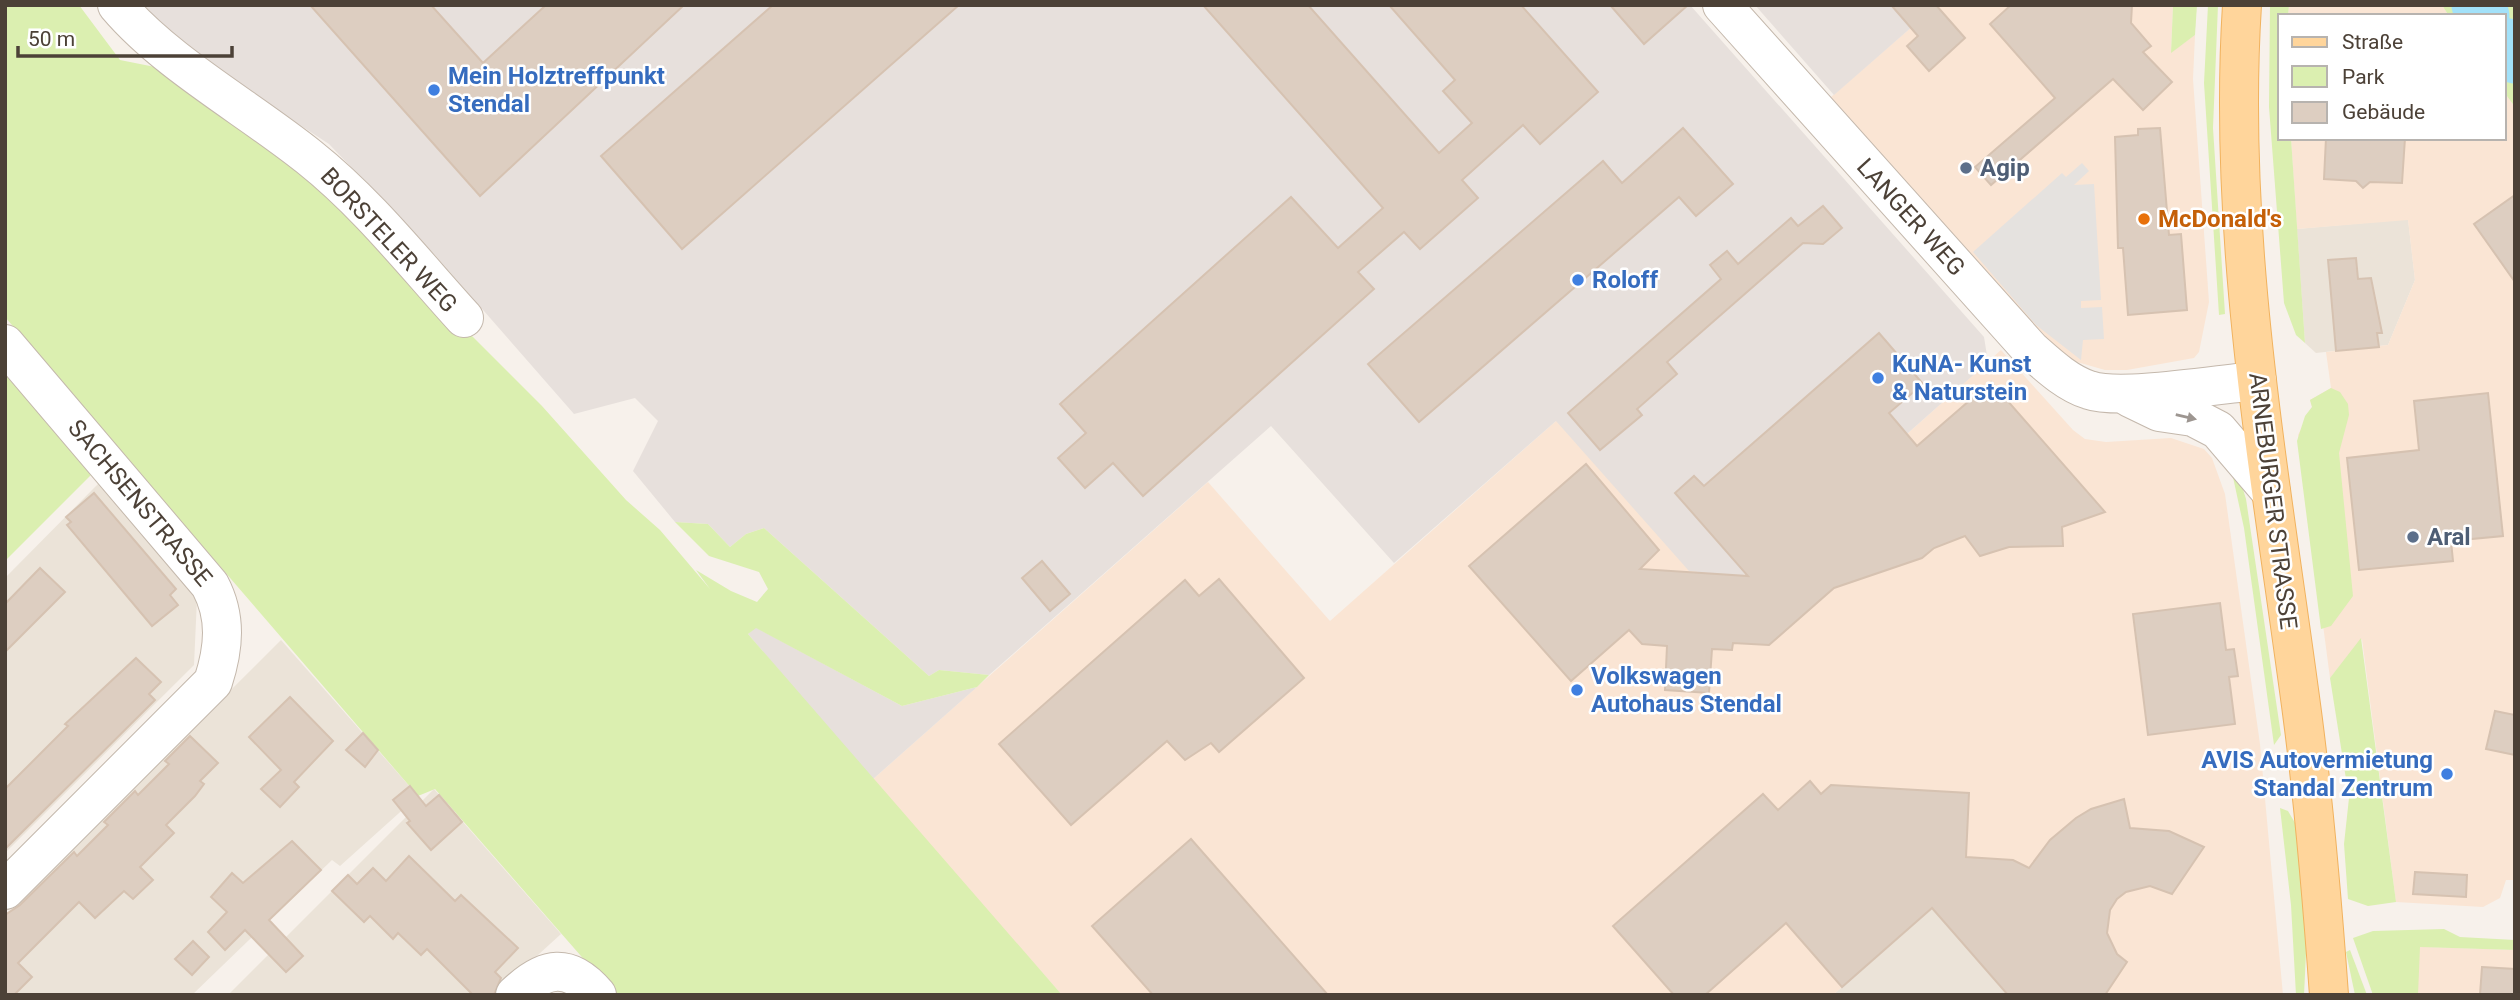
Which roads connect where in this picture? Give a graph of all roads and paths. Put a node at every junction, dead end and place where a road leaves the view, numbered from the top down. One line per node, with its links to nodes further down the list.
1 (117, 5): 4 (street, BORSTELER WEG)
2 (1722, 5): 7 (street, LANGER WEG)
3 (2242, 5): 6 (main road, ARNEBURGER STRASSE)
4 (464, 318)
5 (5, 344): 9 (street, SACHSENSTRASSE)
6 (2257, 381): 7 (street, LANGER WEG); 8 (main road, ARNEBURGER STRASSE)
7 (2122, 394): 8 (street, LANGER WEG, one-way to 8)
8 (2271, 492): 12 (main road, ARNEBURGER STRASSE)
9 (5, 890)
10 (515, 995): 11 (street)
11 (597, 995)
12 (2329, 995)

